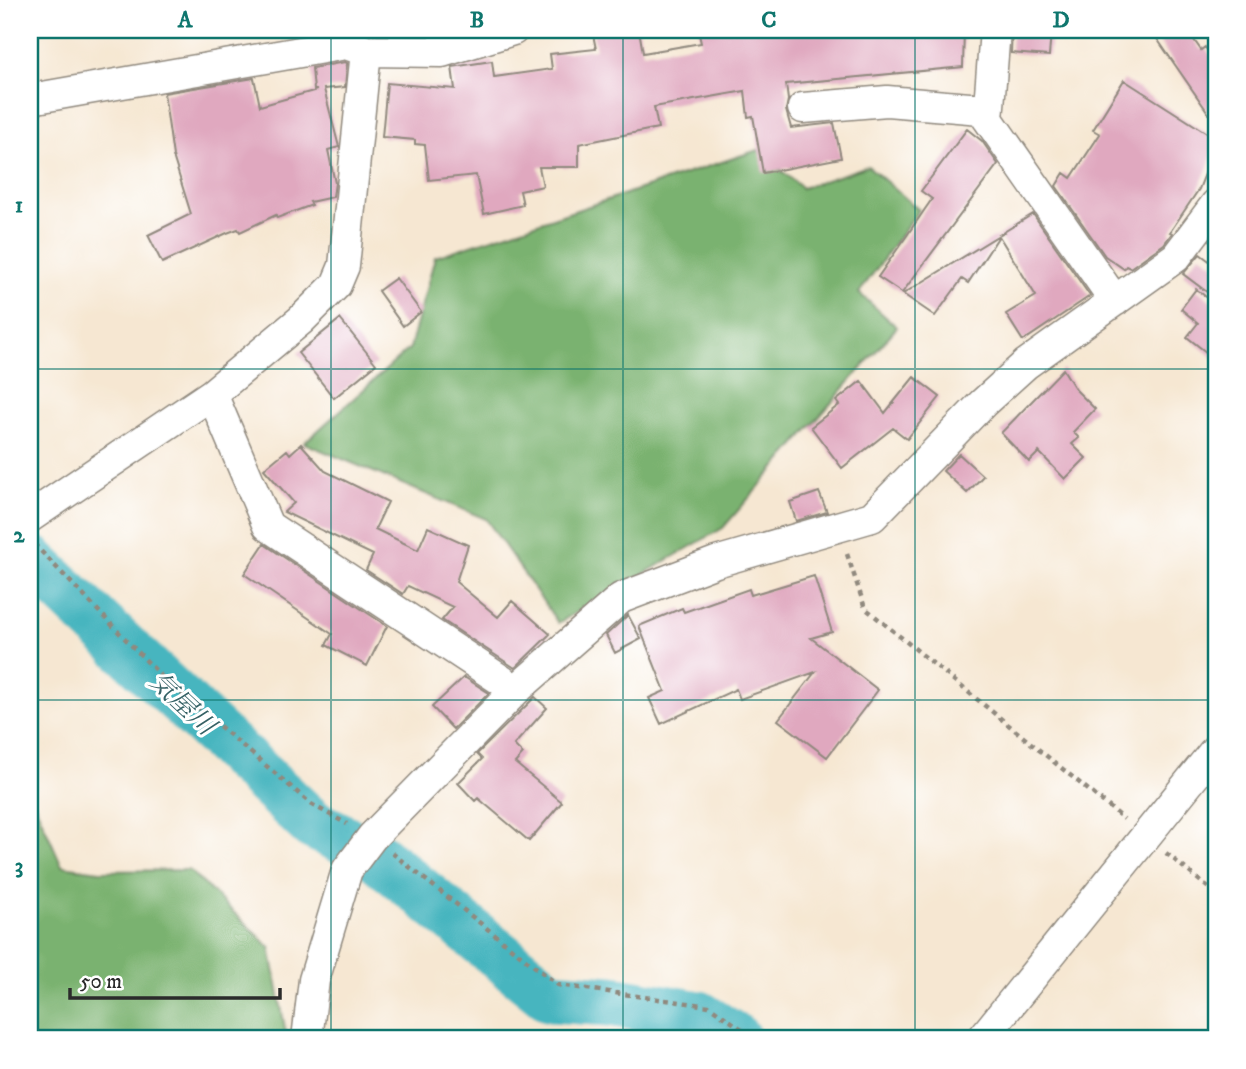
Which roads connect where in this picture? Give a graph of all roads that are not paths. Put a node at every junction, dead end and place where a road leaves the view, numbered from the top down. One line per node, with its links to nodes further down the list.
1 (513, 30): 3 (street)
2 (995, 30): 6 (street)
3 (351, 41): 4 (street); 9 (street)
4 (32, 99)
5 (803, 108): 6 (street)
6 (988, 119): 8 (street)
7 (1216, 204): 8 (street)
8 (1115, 301): 11 (street)
9 (212, 394): 10 (street); 11 (street)
10 (30, 517)
11 (516, 690): 13 (street)
12 (1216, 749): 14 (street)
13 (307, 1039)
14 (982, 1039)

